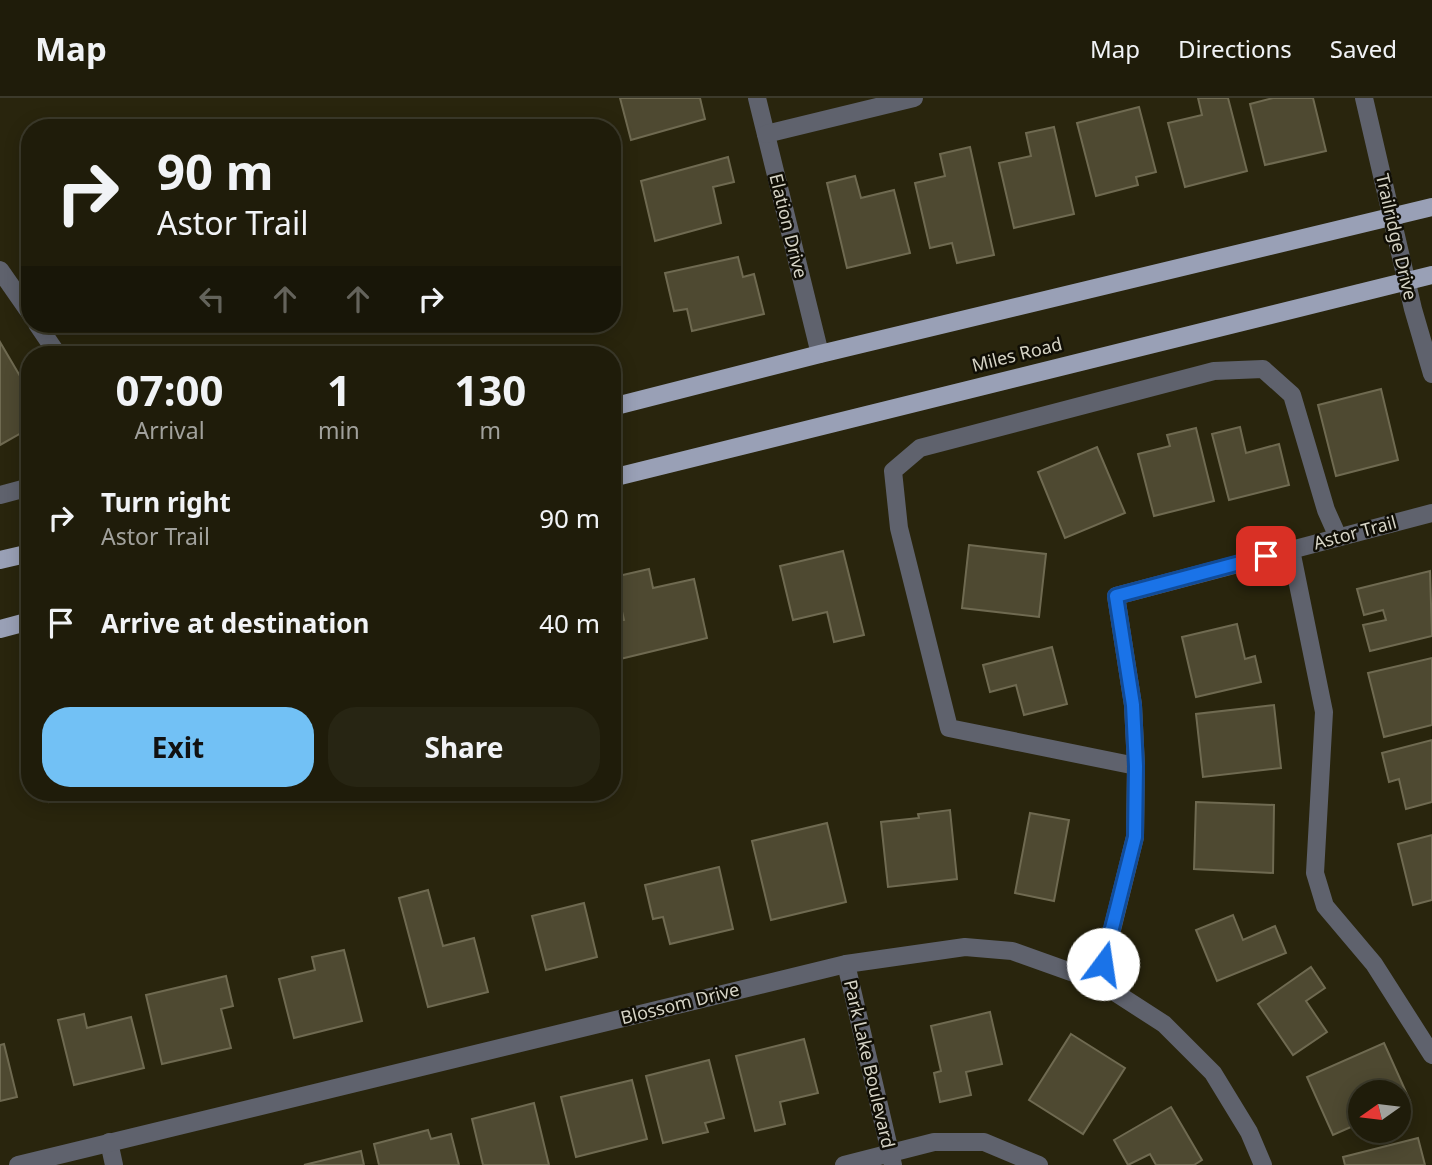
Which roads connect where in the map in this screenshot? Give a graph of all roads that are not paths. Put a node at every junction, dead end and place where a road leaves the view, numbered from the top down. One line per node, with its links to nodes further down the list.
1 (757, 98): 4 (street, Elation Drive)
2 (914, 98): 4 (street)
3 (1364, 98): 6 (street, Trailridge Drive)
4 (766, 134): 11 (street, Elation Drive)
5 (1432, 207): 6 (main road)
6 (1392, 217): 9 (street, Trailridge Drive); 11 (main road)
7 (0, 270): 10 (street)
8 (1432, 275): 9 (main road, Miles Road)
9 (1407, 281): 12 (street, Trailridge Drive); 14 (main road, Miles Road)
10 (21, 300)
11 (820, 354): 13 (main road)
12 (1432, 374)
13 (621, 405)
14 (621, 476)
15 (21, 489): 16 (street)
16 (0, 495)
17 (1432, 513): 18 (street, Astor Trail)
18 (1338, 537): 19 (street, Astor Trail); 24 (street)
19 (1291, 550): 24 (street, Astor Trail); 27 (street)
20 (21, 555): 21 (main road)
21 (0, 560)
22 (21, 623): 23 (main road)
23 (0, 629)
24 (1136, 766): 26 (street)
25 (846, 964): 26 (street, Blossom Drive); 28 (street, Blossom Drive); 29 (street, Park Lake Boulevard)
26 (1099, 982): 34 (street, Blossom Drive)
27 (1432, 1055)
28 (109, 1142): 30 (street, Blossom Drive); 31 (street)
29 (892, 1159): 32 (street); 33 (street)
30 (18, 1165)
31 (114, 1165)
32 (844, 1165)
33 (1040, 1165)
34 (1263, 1165)

